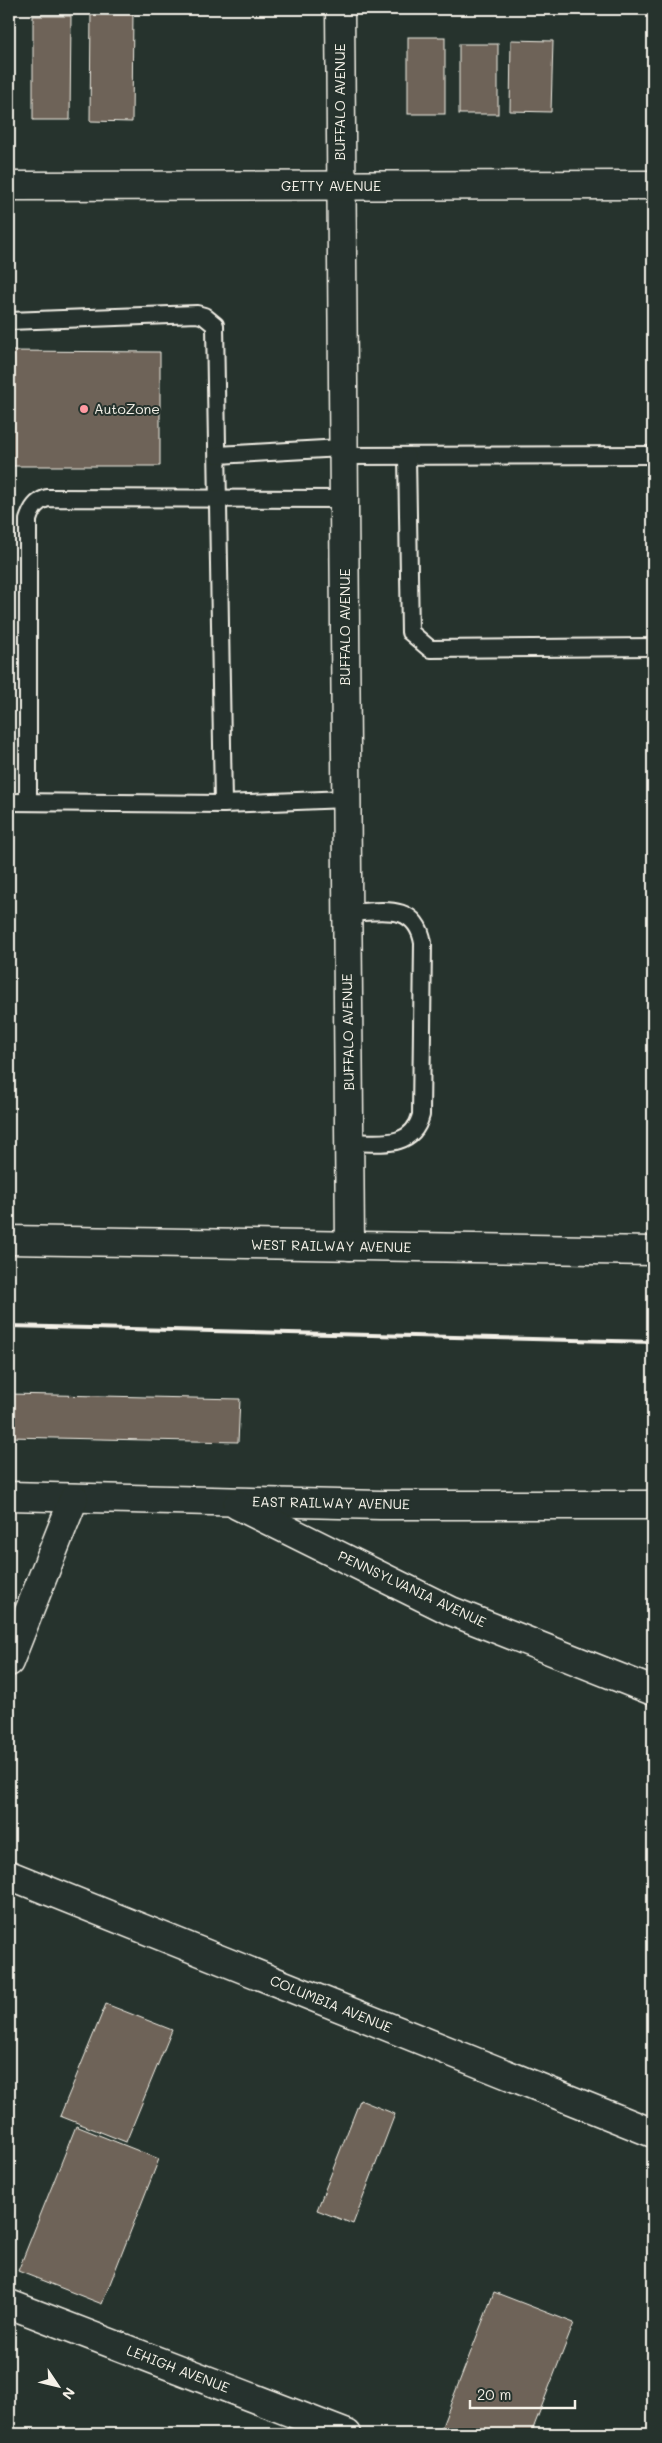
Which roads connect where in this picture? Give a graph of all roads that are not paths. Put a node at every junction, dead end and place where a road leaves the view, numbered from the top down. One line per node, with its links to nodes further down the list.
1 (340, 9): 4 (street, BUFFALO AVENUE)
2 (653, 185): 4 (street, GETTY AVENUE)
3 (9, 186): 4 (street, GETTY AVENUE)
4 (340, 186): 6 (street, BUFFALO AVENUE)
5 (9, 321): 7 (lane)
6 (343, 452): 7 (lane); 9 (lane); 11 (street, BUFFALO AVENUE)
7 (218, 455): 10 (lane)
8 (653, 455): 9 (lane)
9 (407, 457): 12 (lane)
10 (218, 499): 11 (lane); 14 (lane); 16 (lane)
11 (344, 499): 13 (street, BUFFALO AVENUE)
12 (653, 647)
13 (346, 799): 16 (lane); 17 (street, BUFFALO AVENUE)
14 (28, 801): 15 (lane); 16 (lane)
15 (9, 802)
16 (223, 804)
17 (347, 913): 18 (street, BUFFALO AVENUE); 18 (lane)
18 (349, 1142): 20 (street, BUFFALO AVENUE)
19 (9, 1240): 20 (street, WEST RAILWAY AVENUE)
20 (350, 1246): 21 (street, WEST RAILWAY AVENUE)
21 (653, 1251)
22 (9, 1496): 23 (street, EAST RAILWAY AVENUE)
23 (74, 1498): 24 (street, EAST RAILWAY AVENUE); 26 (street)
24 (230, 1502): 25 (street, EAST RAILWAY AVENUE); 27 (street, PENNSYLVANIA AVENUE)
25 (653, 1505)
26 (9, 1662)
27 (653, 1691)
28 (9, 1875): 29 (street, COLUMBIA AVENUE)
29 (653, 2133)
30 (9, 2304): 31 (street, LEHIGH AVENUE)
31 (347, 2434)

